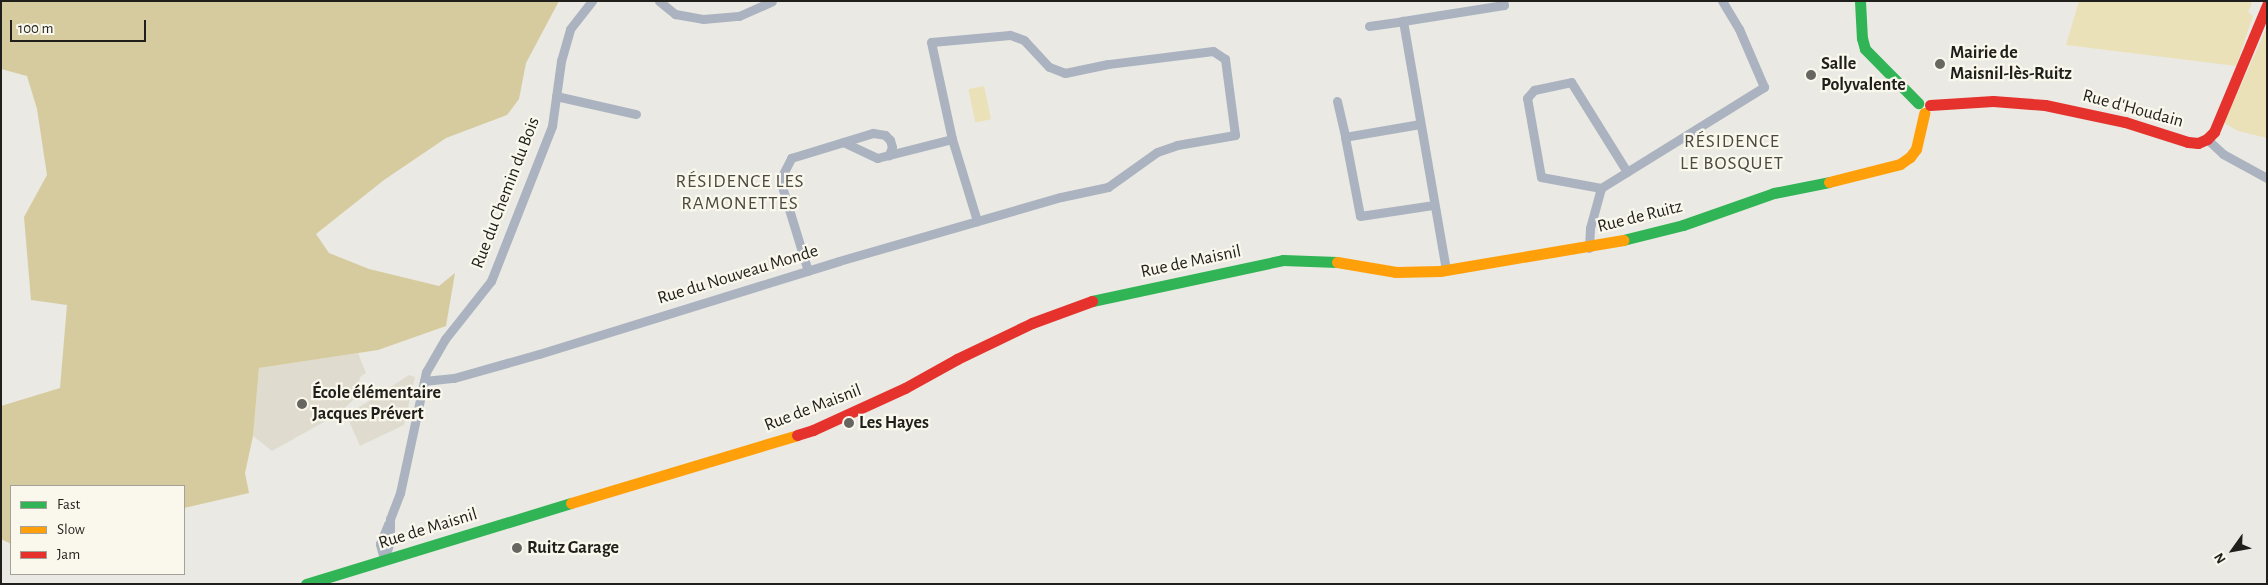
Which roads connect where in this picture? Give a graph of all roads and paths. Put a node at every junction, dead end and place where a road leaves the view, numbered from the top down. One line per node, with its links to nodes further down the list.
1 (592, 1): 10 (street, Rue du Chemin du Bois)
2 (659, 1): 3 (street)
3 (772, 1)
4 (1503, 1): 8 (street)
5 (1722, 1): 20 (street)
6 (1860, 1): 12 (street)
7 (2266, 9): 17 (street)
8 (1403, 21): 9 (street); 14 (street)
9 (1369, 26)
10 (556, 96): 13 (street); 29 (street, Rue du Chemin du Bois)
11 (1337, 101): 15 (street)
12 (1924, 107): 17 (street, Rue d'Houdain); 25 (street, Rue de Ruitz)
13 (636, 114)
14 (1420, 124): 15 (street); 23 (street)
15 (1345, 137): 23 (street)
16 (952, 139): 19 (street); 24 (street); 24 (street, Rue du Nouveau Monde)
17 (2207, 139): 21 (street)
18 (843, 142): 19 (street); 19 (street); 28 (street)
19 (889, 155)
20 (1627, 172): 22 (street); 22 (street)
21 (2267, 178)
22 (1601, 188): 25 (street)
23 (1434, 205): 27 (street)
24 (977, 221): 28 (street, Rue du Nouveau Monde)
25 (1589, 248): 27 (street, Rue de Ruitz)
26 (1325, 260): 27 (street, Rue de Ruitz); 30 (street, Rue de Maisnil)
27 (1446, 270)
28 (808, 271): 29 (street, Rue du Nouveau Monde)
29 (424, 381): 30 (street, Rue du Chemin du Bois)
30 (384, 560): 31 (street, Rue de Maisnil)
31 (306, 584)

